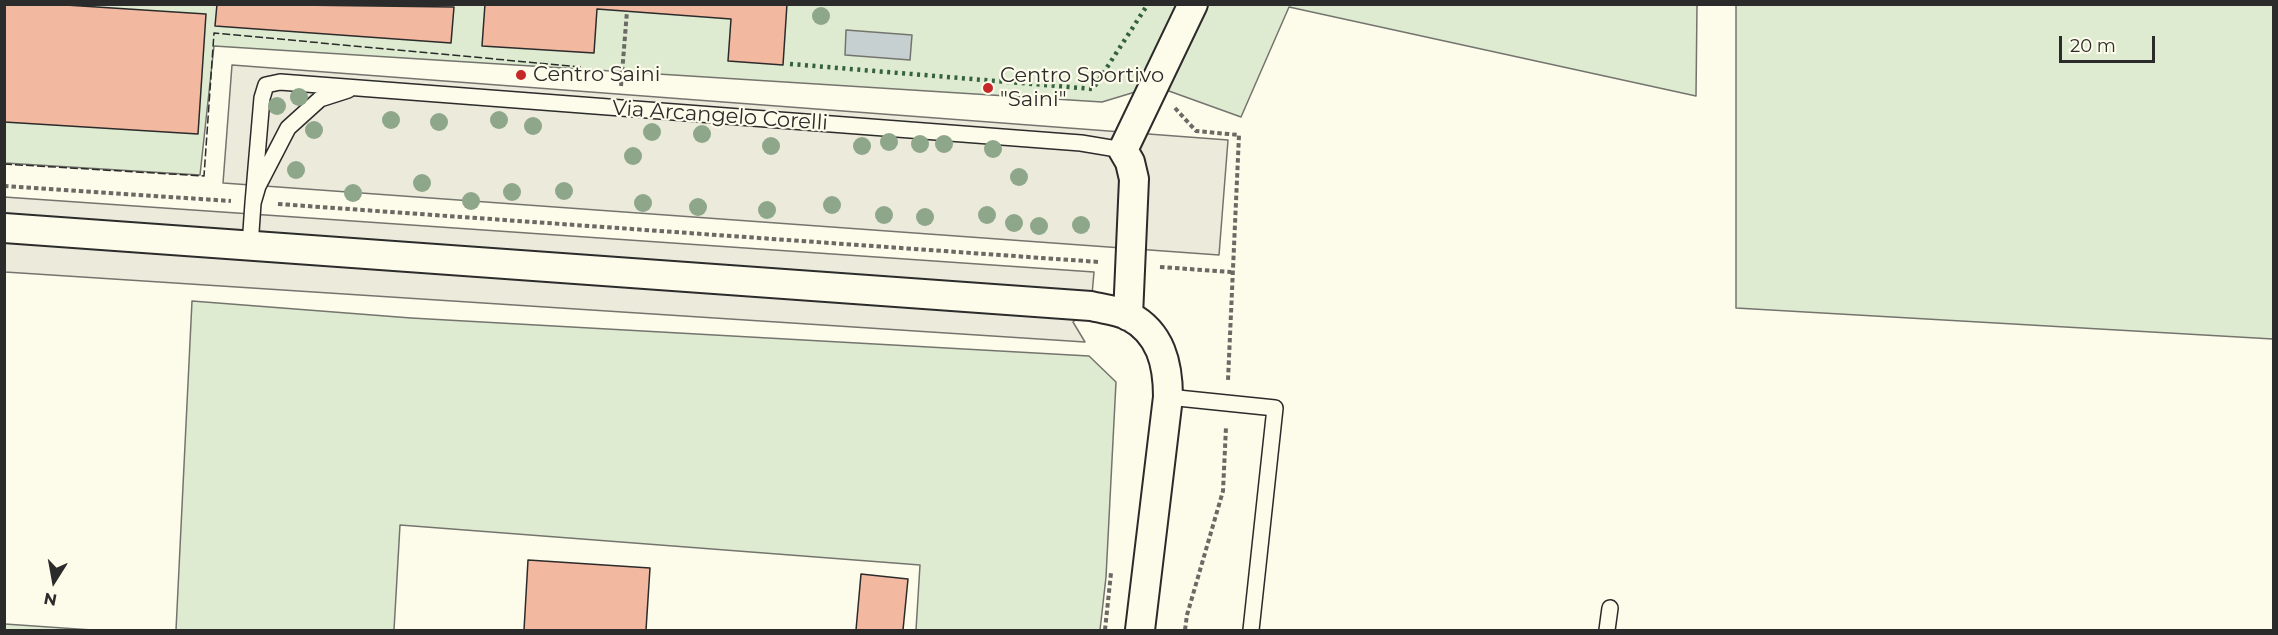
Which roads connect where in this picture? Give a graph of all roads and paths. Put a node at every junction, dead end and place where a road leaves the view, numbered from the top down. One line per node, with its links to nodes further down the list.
1 (1194, 4): 3 (street)
2 (627, 11): 5 (path)
3 (1155, 86): 6 (street); 13 (path)
4 (354, 88): 5 (lane, Via Arcangelo Corelli); 8 (lane, Via Arcangelo Corelli); 8 (lane)
5 (619, 108): 6 (lane, Via Arcangelo Corelli)
6 (1123, 150): 14 (street)
7 (4, 186): 8 (path)
8 (253, 203): 10 (lane, Via Arcangelo Corelli); 11 (path)
9 (4, 228): 10 (street)
10 (250, 246): 14 (street)
11 (1085, 261)
12 (1161, 267): 13 (path)
13 (1231, 272): 16 (path)
14 (1128, 315): 15 (street)
15 (1167, 397): 16 (lane); 20 (street)
16 (1227, 404): 21 (path); 22 (lane)
17 (1111, 573): 19 (path)
18 (1610, 608): 23 (lane)
19 (1105, 630)
20 (1140, 630)
21 (1185, 630)
22 (1251, 630)
23 (1607, 630)

